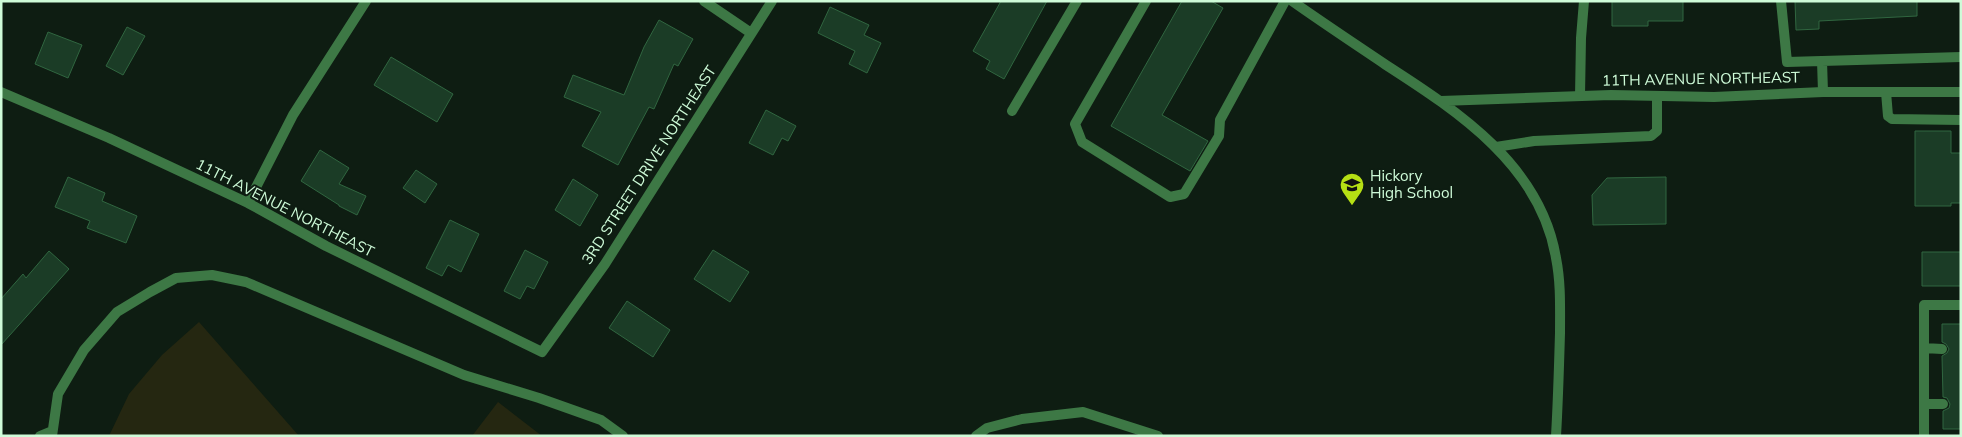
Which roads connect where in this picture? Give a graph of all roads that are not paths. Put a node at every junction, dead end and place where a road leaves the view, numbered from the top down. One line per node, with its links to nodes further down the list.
1 (366, 1): 23 (street)
2 (704, 1): 10 (street)
3 (772, 1): 10 (street, 3RD STREET DRIVE NORTHEAST)
4 (1077, 1): 20 (street)
5 (1146, 1): 6 (street)
6 (1286, 1)
7 (1292, 1): 19 (street)
8 (1584, 1): 17 (street)
9 (1781, 1): 12 (street)
10 (752, 33): 25 (street, 3RD STREET DRIVE NORTHEAST)
11 (1961, 57): 12 (street)
12 (1822, 61): 14 (street)
13 (1, 92): 23 (street, 11TH AVENUE NORTHEAST)
14 (1823, 92): 15 (street, 11TH AVENUE NORTHEAST); 18 (street, 11TH AVENUE NORTHEAST)
15 (1886, 92): 16 (street, 11TH AVENUE NORTHEAST); 21 (street)
16 (1961, 92)
17 (1580, 96): 18 (street, 11TH AVENUE NORTHEAST); 19 (street, 11TH AVENUE NORTHEAST)
18 (1657, 96): 22 (street)
19 (1442, 101): 22 (street)
20 (1012, 111)
21 (1961, 120)
22 (1496, 147): 35 (street)
23 (248, 203): 25 (street, 11TH AVENUE NORTHEAST)
24 (1961, 305): 26 (street)
25 (548, 342)
26 (1924, 348): 27 (street); 28 (street)
27 (1942, 349)
28 (1924, 404): 29 (street); 36 (street)
29 (1943, 404)
30 (52, 434): 31 (street); 32 (street)
31 (40, 436)
32 (624, 436)
33 (976, 436): 34 (street)
34 (1158, 436)
35 (1556, 436)
36 (1924, 436)

